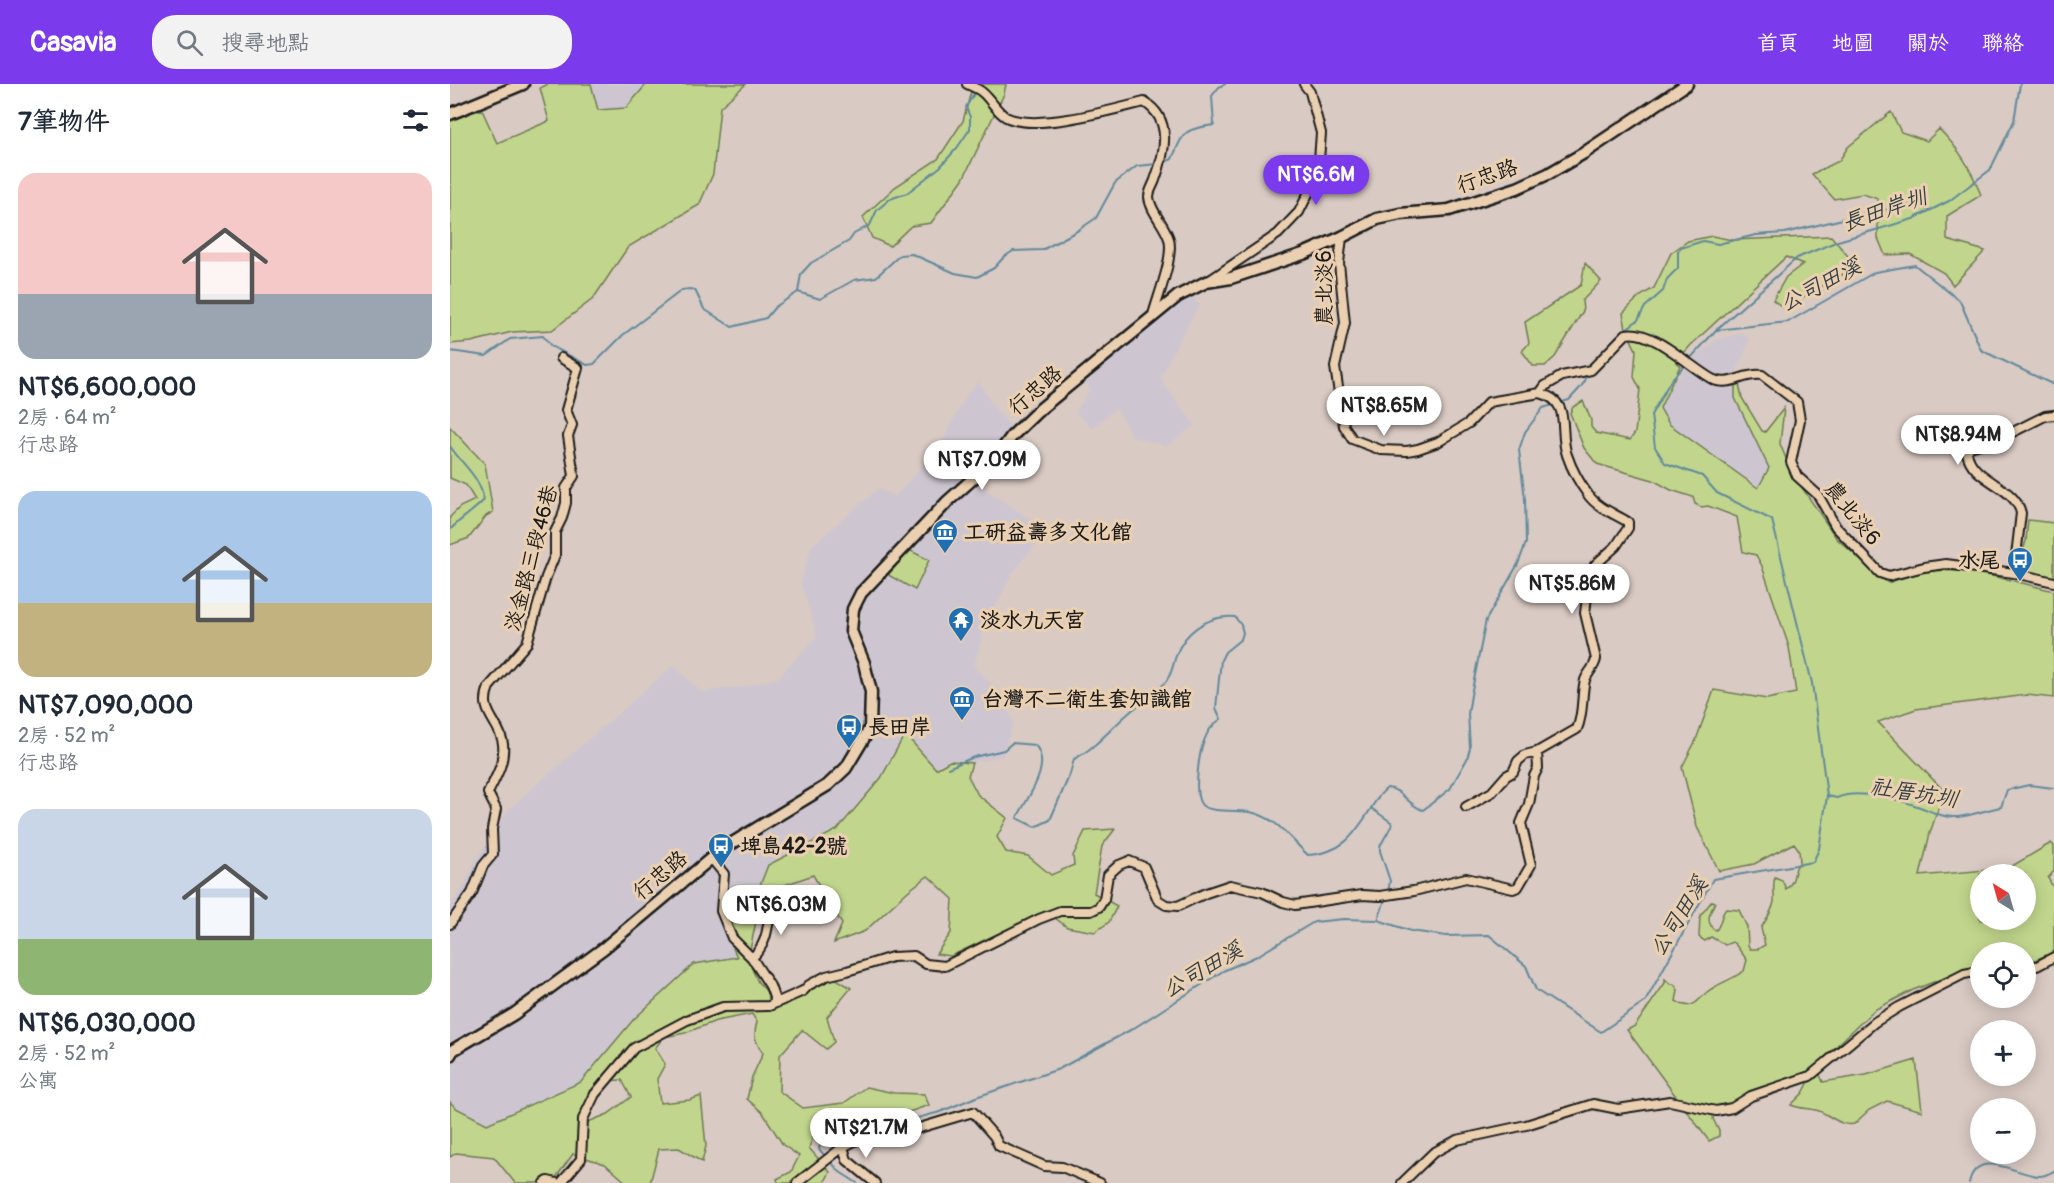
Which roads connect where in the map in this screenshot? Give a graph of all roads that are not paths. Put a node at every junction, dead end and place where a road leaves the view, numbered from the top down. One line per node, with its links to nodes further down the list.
1 (523, 84): 5 (street)
2 (1304, 84): 7 (street)
3 (1686, 84): 6 (street, 行忠路)
4 (970, 86): 8 (street)
5 (450, 114)
6 (1342, 237): 7 (street, 行忠路); 10 (street, 農北淡6 / 農北淡6)
7 (1206, 282): 8 (street, 行忠路)
8 (1153, 315): 16 (street, 行忠路)
9 (561, 358): 18 (street, 淡金路三段46巷)
10 (1540, 393): 12 (street, 農北淡6 / 農北淡6); 14 (street)
11 (2054, 415): 12 (street)
12 (2014, 573): 13 (street)
13 (2054, 582)
14 (1537, 752): 15 (street); 23 (street)
15 (1466, 807)
16 (711, 858): 20 (street); 24 (street, 行忠路)
17 (781, 893): 20 (street)
18 (450, 924)
19 (2054, 957): 21 (street)
20 (753, 958): 23 (street)
21 (2036, 966)
22 (1970, 973): 32 (street)
23 (776, 1003): 28 (street)
24 (450, 1055)
25 (843, 1147): 29 (street); 30 (street); 31 (street)
26 (545, 1183): 27 (street)
27 (556, 1183)
28 (561, 1183)
29 (797, 1183)
30 (875, 1183)
31 (1100, 1183)
32 (1402, 1183)

